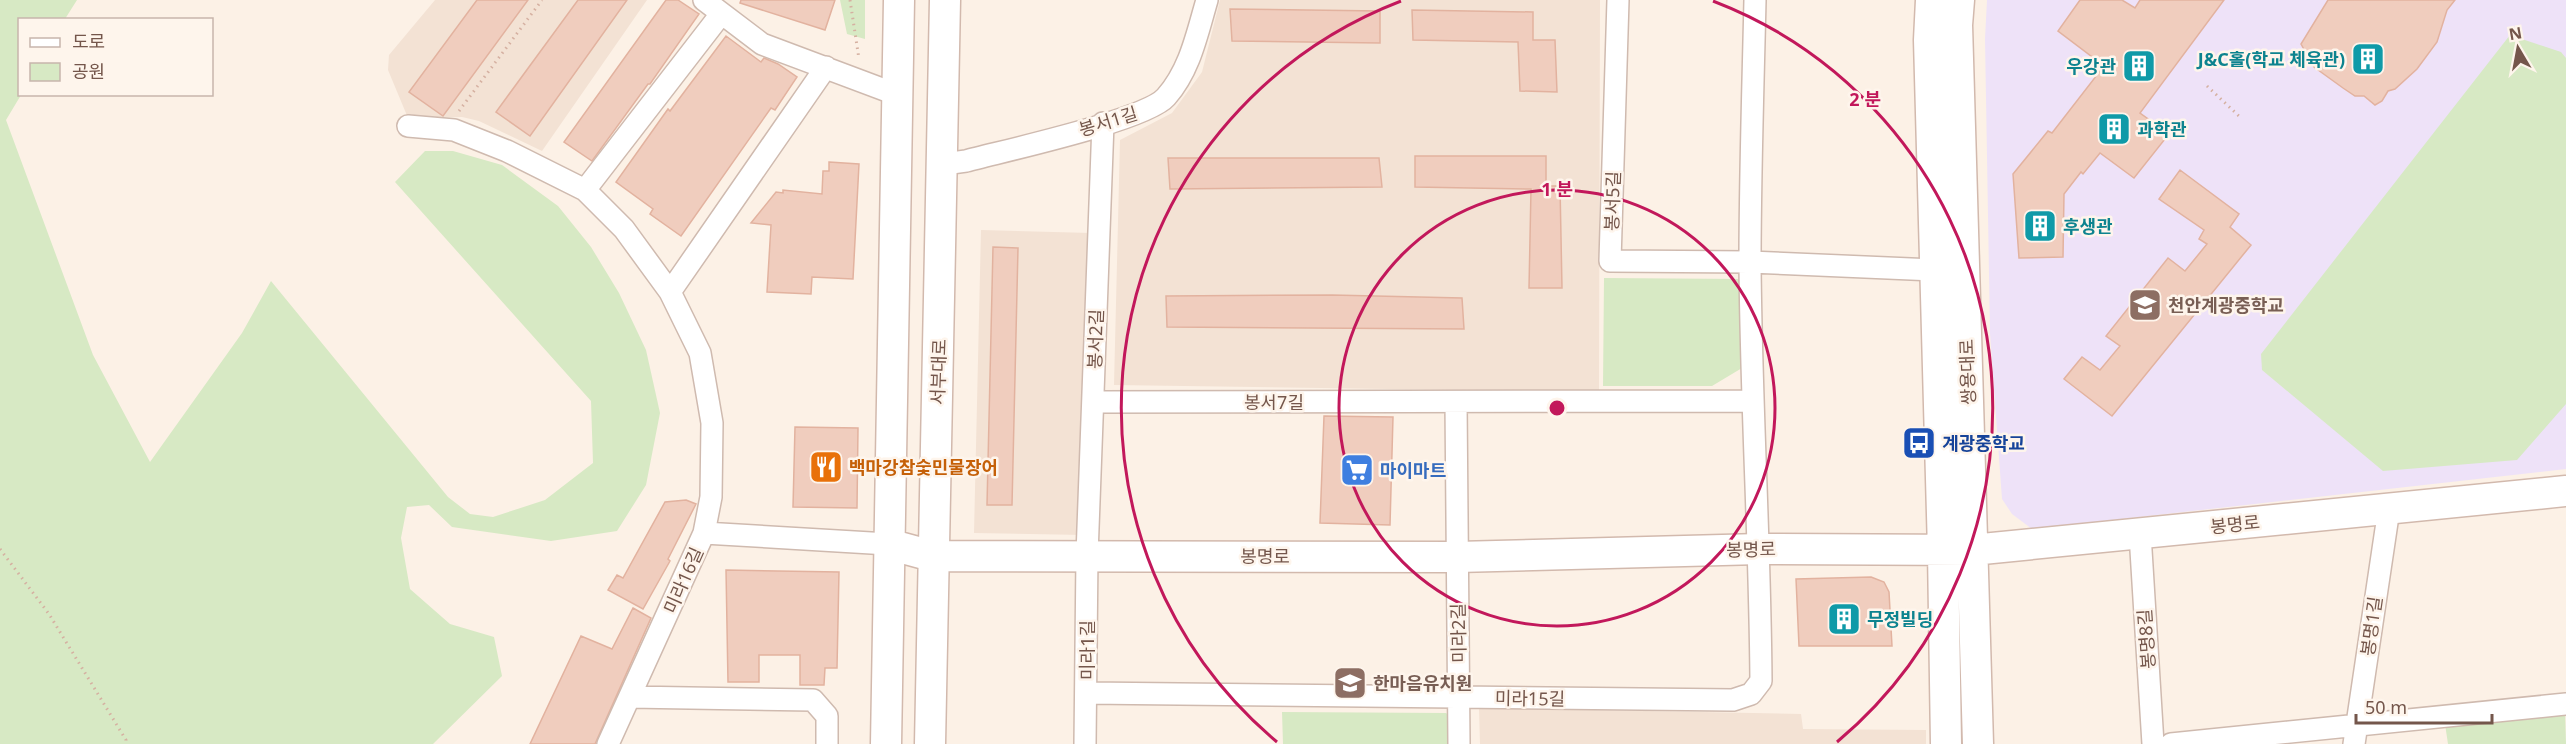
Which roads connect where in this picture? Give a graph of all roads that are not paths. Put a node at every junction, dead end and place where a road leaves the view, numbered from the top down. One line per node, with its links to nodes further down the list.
1 (704, 0): 9 (street)
2 (899, 0): 11 (main road)
3 (945, 0): 14 (main road, 서부대로)
4 (1207, 0): 12 (street, 봉서1길)
5 (1618, 0): 16 (street, 봉서5길)
6 (1755, 0): 16 (street)
7 (1931, 0): 17 (main road, 쌍용대로)
8 (1959, 0): 28 (main road, 쌍용대로)
9 (721, 14): 10 (street); 15 (street)
10 (826, 67): 11 (street); 18 (street)
11 (898, 95): 26 (main road)
12 (1103, 123): 14 (street, 봉서1길); 20 (street, 봉서2길)
13 (408, 126): 15 (street)
14 (944, 164): 31 (main road, 서부대로)
15 (585, 190): 18 (street)
16 (1750, 262): 17 (street, 봉서5길); 19 (street)
17 (1934, 270): 29 (main road, 쌍용대로)
18 (670, 292): 24 (street)
19 (1753, 400): 21 (street, 봉서7길); 27 (street)
20 (1093, 402): 21 (street, 봉서7길); 30 (street, 봉서2길)
21 (1456, 402): 32 (street)
22 (2566, 491): 23 (main road, 봉명로)
23 (2389, 509): 25 (main road, 봉명로); 37 (street, 봉명1길)
24 (704, 533): 26 (street, 미라16길); 34 (street, 미라16길)
25 (2140, 534): 28 (main road, 봉명로); 46 (street, 봉명8길)
26 (888, 544): 31 (main road, 봉명로); 40 (main road)
27 (1760, 549): 29 (main road, 봉명로); 32 (main road, 봉명로); 35 (street, 미라15길)
28 (1972, 550): 29 (main road, 봉명로); 45 (main road, 쌍용대로)
29 (1943, 551): 44 (main road, 쌍용대로)
30 (1087, 555): 31 (main road, 봉명로); 32 (main road, 봉명로); 33 (street, 미라1길)
31 (933, 556): 41 (main road, 서부대로)
32 (1457, 557): 35 (street, 미라2길)
33 (1087, 693): 35 (street, 미라15길); 42 (street, 미라1길)
34 (630, 697): 38 (street, 미라16길); 39 (street)
35 (1458, 697): 43 (street, 미라2길)
36 (2566, 704): 37 (street)
37 (2355, 734): 47 (street)
38 (608, 744)
39 (827, 744)
40 (886, 744)
41 (930, 744)
42 (1085, 744)
43 (1459, 744)
44 (1946, 744)
45 (1978, 744)
46 (2153, 744)
47 (2171, 744)

